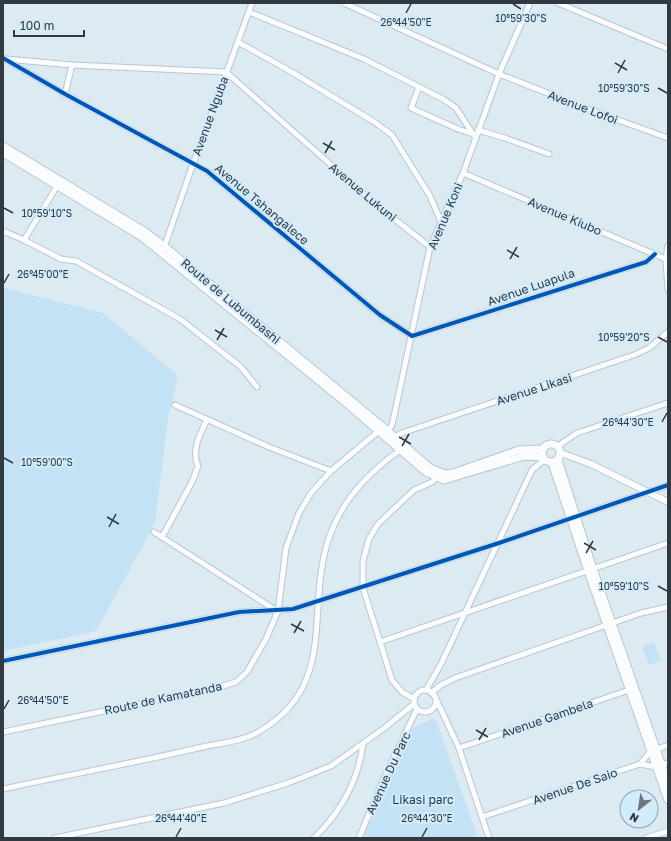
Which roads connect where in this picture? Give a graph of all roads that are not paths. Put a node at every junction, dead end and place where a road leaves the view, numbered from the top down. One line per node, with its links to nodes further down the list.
1 (252, 3): 5 (street, Avenue Nguba)
2 (344, 3): 11 (street, Avenue Lofoi)
3 (530, 3): 11 (street, Avenue Koni)
4 (558, 3): 7 (street)
5 (249, 12): 6 (street, Avenue Nguba); 12 (street)
6 (238, 42): 10 (street, Avenue Nguba); 23 (street)
7 (668, 49)
8 (4, 58): 9 (street); 13 (street, Avenue Tshangalece)
9 (72, 64): 10 (street); 13 (street)
10 (226, 72): 20 (street, Avenue Nguba); 27 (street, Avenue Lukuni)
11 (499, 74): 14 (street, Avenue Koni); 16 (street, Avenue Lofoi)
12 (419, 87): 15 (street); 15 (street)
13 (65, 94): 20 (street, Avenue Tshangalece)
14 (478, 130): 15 (street, Avenue Koni); 19 (street)
15 (474, 136): 21 (street, Avenue Koni)
16 (668, 138)
17 (3, 146): 22 (highway, Route de Lubumbashi)
18 (3, 153): 22 (highway, Route de Lubumbashi)
19 (549, 154)
20 (193, 164): 28 (street, Avenue Nguba); 33 (street, Avenue Tshangalece)
21 (463, 173): 23 (street, Avenue Koni); 29 (street, Avenue Kiubo)
22 (59, 183): 25 (street); 28 (highway, Route de Lubumbashi)
23 (442, 224): 27 (street, Avenue Koni)
24 (3, 231): 25 (street)
25 (24, 240): 34 (street)
26 (668, 246): 30 (street)
27 (430, 247): 33 (street, Avenue Koni)
28 (162, 249): 38 (highway, Route de Lubumbashi)
29 (655, 254): 30 (street, Avenue Kiubo); 33 (street, Avenue Luapula)
30 (667, 260): 31 (street)
31 (668, 289)
32 (668, 332): 39 (street, Avenue Likasi)
33 (412, 336): 38 (street, Avenue Koni)
34 (257, 388)
35 (668, 403): 40 (street)
36 (175, 405): 37 (street)
37 (207, 420): 44 (street); 51 (street)
38 (384, 432): 39 (highway, Route de Lubumbashi); 41 (highway, Route de Lubumbashi); 44 (street, Route de Kamatanda)
39 (395, 437): 45 (highway, Route de Lubumbashi)
40 (558, 446): 42 (highway); 43 (highway)
41 (400, 450): 45 (highway, Route de Lubumbashi); 56 (street)
42 (543, 455): 43 (highway); 45 (highway); 52 (street)
43 (557, 459): 47 (main road); 49 (highway)
44 (331, 471): 58 (street, Route de Kamatanda)
45 (442, 476): 55 (street)
46 (668, 485): 47 (street)
47 (648, 491): 48 (main road); 49 (street)
48 (668, 502)
49 (573, 518): 52 (street); 54 (highway)
50 (154, 532): 51 (street)
51 (162, 537): 58 (street)
52 (498, 543): 55 (street); 59 (street)
53 (668, 543): 54 (street)
54 (590, 570): 59 (street); 60 (highway)
55 (363, 588): 56 (street); 61 (street)
56 (318, 602): 58 (street); 74 (street)
57 (667, 609): 60 (street)
58 (278, 611): 62 (street); 66 (street, Route de Kamatanda)
59 (464, 613): 61 (street); 64 (street)
60 (610, 624): 63 (highway); 64 (street)
61 (380, 642): 65 (street)
62 (3, 661)
63 (632, 689): 69 (street, Avenue Gambela); 70 (highway)
64 (431, 693): 65 (street); 65 (street); 69 (street)
65 (415, 704): 67 (street); 80 (street, Avenue Du Parc)
66 (3, 732)
67 (363, 744): 78 (street); 79 (street)
68 (668, 745): 70 (street)
69 (459, 748): 76 (street)
70 (653, 751): 71 (street); 72 (highway)
71 (640, 764): 72 (street, Avenue De Saio); 76 (street, Avenue De Saio)
72 (662, 765): 73 (highway); 75 (highway)
73 (668, 783)
74 (3, 789)
75 (668, 800)
76 (482, 817): 81 (street)
77 (668, 831): 82 (street)
78 (55, 838)
79 (314, 838)
80 (359, 838)
81 (488, 838)
82 (646, 838)

